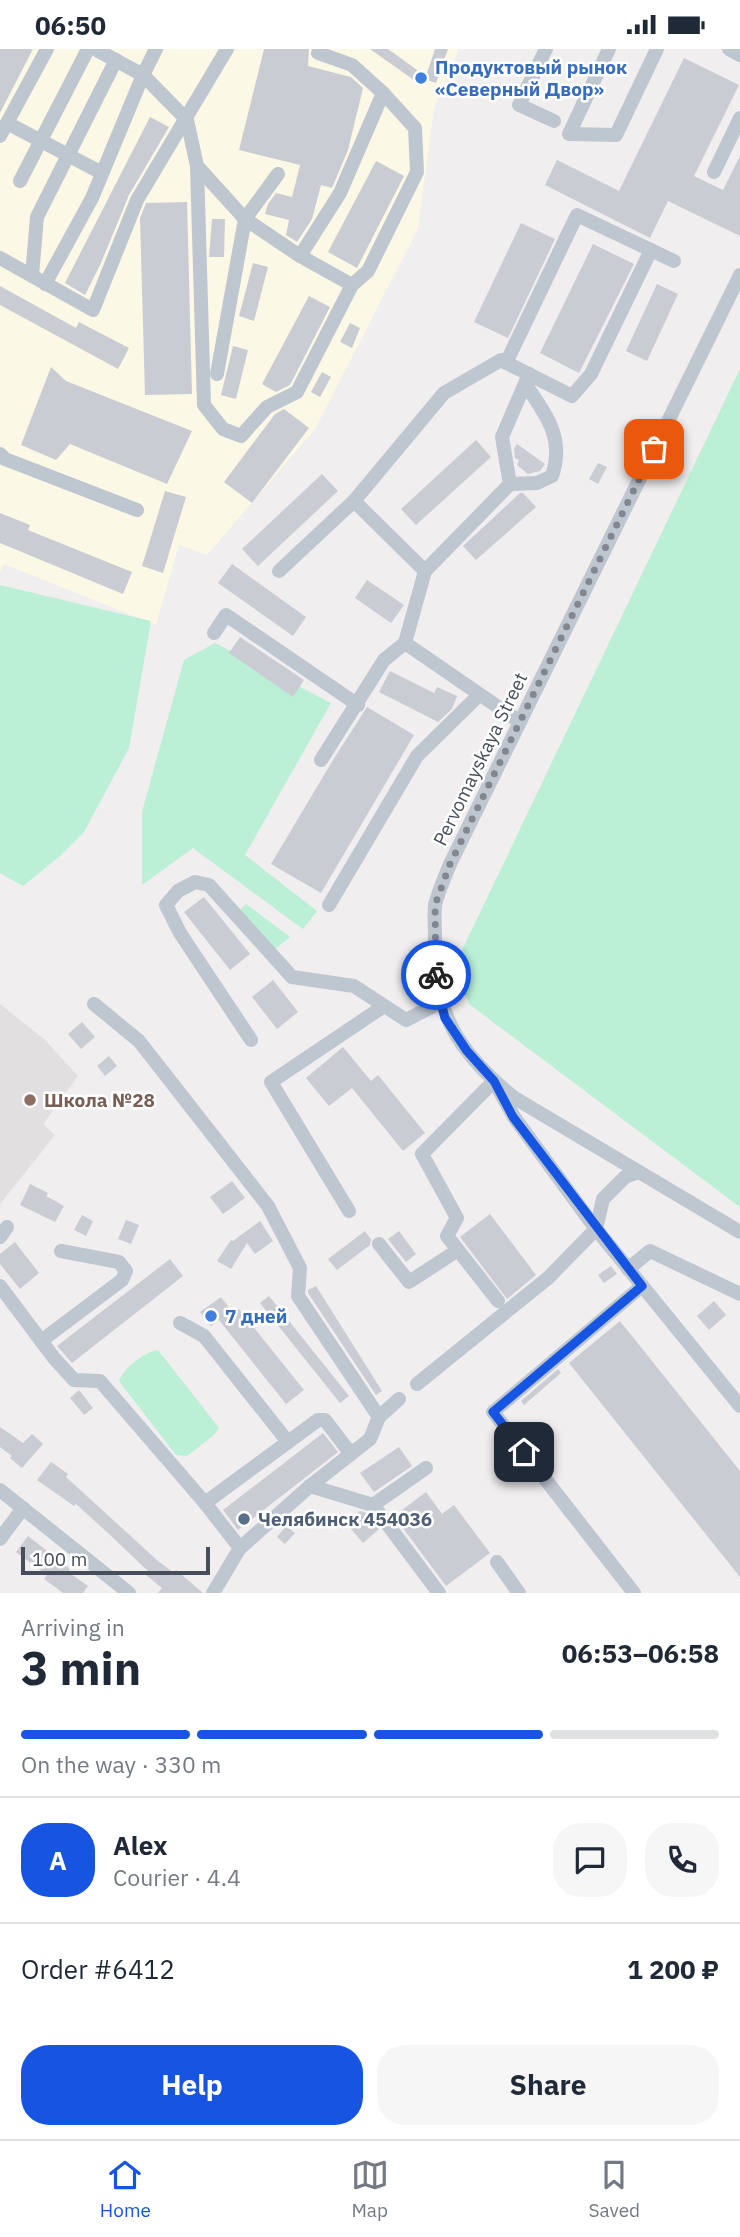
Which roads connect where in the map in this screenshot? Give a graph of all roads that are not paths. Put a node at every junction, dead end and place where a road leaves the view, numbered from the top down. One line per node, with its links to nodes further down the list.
1 (47, 49): 18 (street)
2 (88, 49): 19 (street)
3 (95, 49): 12 (street)
4 (156, 49): 13 (street)
5 (227, 49): 15 (street)
6 (546, 49): 16 (street)
7 (609, 49): 8 (street)
8 (657, 49)
9 (729, 49): 11 (street)
10 (318, 53): 14 (street)
11 (740, 55)
12 (116, 60): 13 (street); 20 (street)
13 (143, 75): 15 (street); 23 (street)
14 (383, 93): 28 (street); 34 (street)
15 (187, 120): 21 (street); 33 (street)
16 (554, 121)
17 (739, 121): 22 (street)
18 (4, 130): 19 (street)
19 (40, 141): 20 (street); 25 (street)
20 (68, 155): 23 (street); 32 (street)
21 (197, 166): 26 (street); 34 (street)
22 (714, 172)
23 (102, 173): 33 (street)
24 (278, 174): 26 (street)
25 (20, 181)
26 (244, 219): 28 (street); 36 (street)
27 (651, 250): 30 (street); 35 (street); 37 (street)
28 (300, 256): 34 (street)
29 (0, 258): 32 (street)
30 (674, 261)
31 (740, 275): 48 (street, Pervomayskaya Street)
32 (32, 276): 33 (street)
33 (45, 284)
34 (352, 285)
35 (506, 363): 37 (street); 40 (street)
36 (217, 374)
37 (527, 380): 39 (street); 39 (street)
38 (0, 454): 41 (street)
39 (510, 484): 43 (street)
40 (354, 501): 42 (street); 43 (street)
41 (137, 510)
42 (279, 571)
43 (425, 571): 45 (street)
44 (214, 633): 47 (street)
45 (405, 643): 46 (street); 47 (street)
46 (479, 695): 48 (street); 50 (street)
47 (358, 705): 49 (street)
48 (520, 722): 51 (street, Pervomayskaya Street)
49 (321, 760)
50 (329, 905)
51 (441, 1002): 53 (street); 55 (street, Pervomayskaya Street)
52 (94, 1005): 73 (street)
53 (384, 1006): 54 (street); 57 (street)
54 (251, 1040)
55 (494, 1081): 56 (street, Pervomayskaya Street); 58 (street); 61 (street)
56 (639, 1172): 58 (street); 59 (street, Pervomayskaya Street)
57 (349, 1211)
58 (596, 1229): 63 (street); 70 (street)
59 (740, 1232)
60 (379, 1244): 61 (street)
61 (458, 1250): 67 (street)
62 (61, 1251): 69 (street)
63 (628, 1269): 65 (street); 66 (street)
64 (0, 1286): 69 (street)
65 (642, 1286): 72 (street); 89 (street)
66 (740, 1294)
67 (498, 1301)
68 (180, 1323): 74 (street)
69 (41, 1342): 79 (street)
70 (417, 1384)
71 (399, 1399): 73 (street)
72 (740, 1406)
73 (379, 1417): 75 (street)
74 (288, 1442): 75 (street); 79 (street)
75 (351, 1454): 77 (street)
76 (426, 1468): 80 (street)
77 (310, 1486): 80 (street); 83 (street)
78 (0, 1490): 81 (street)
79 (205, 1503): 83 (street)
80 (373, 1505): 87 (street)
81 (23, 1508): 82 (street); 85 (street)
82 (0, 1539)
83 (240, 1548): 86 (street)
84 (497, 1562): 88 (street)
85 (129, 1593)
86 (213, 1593)
87 (439, 1593)
88 (519, 1593)
89 (634, 1593)

